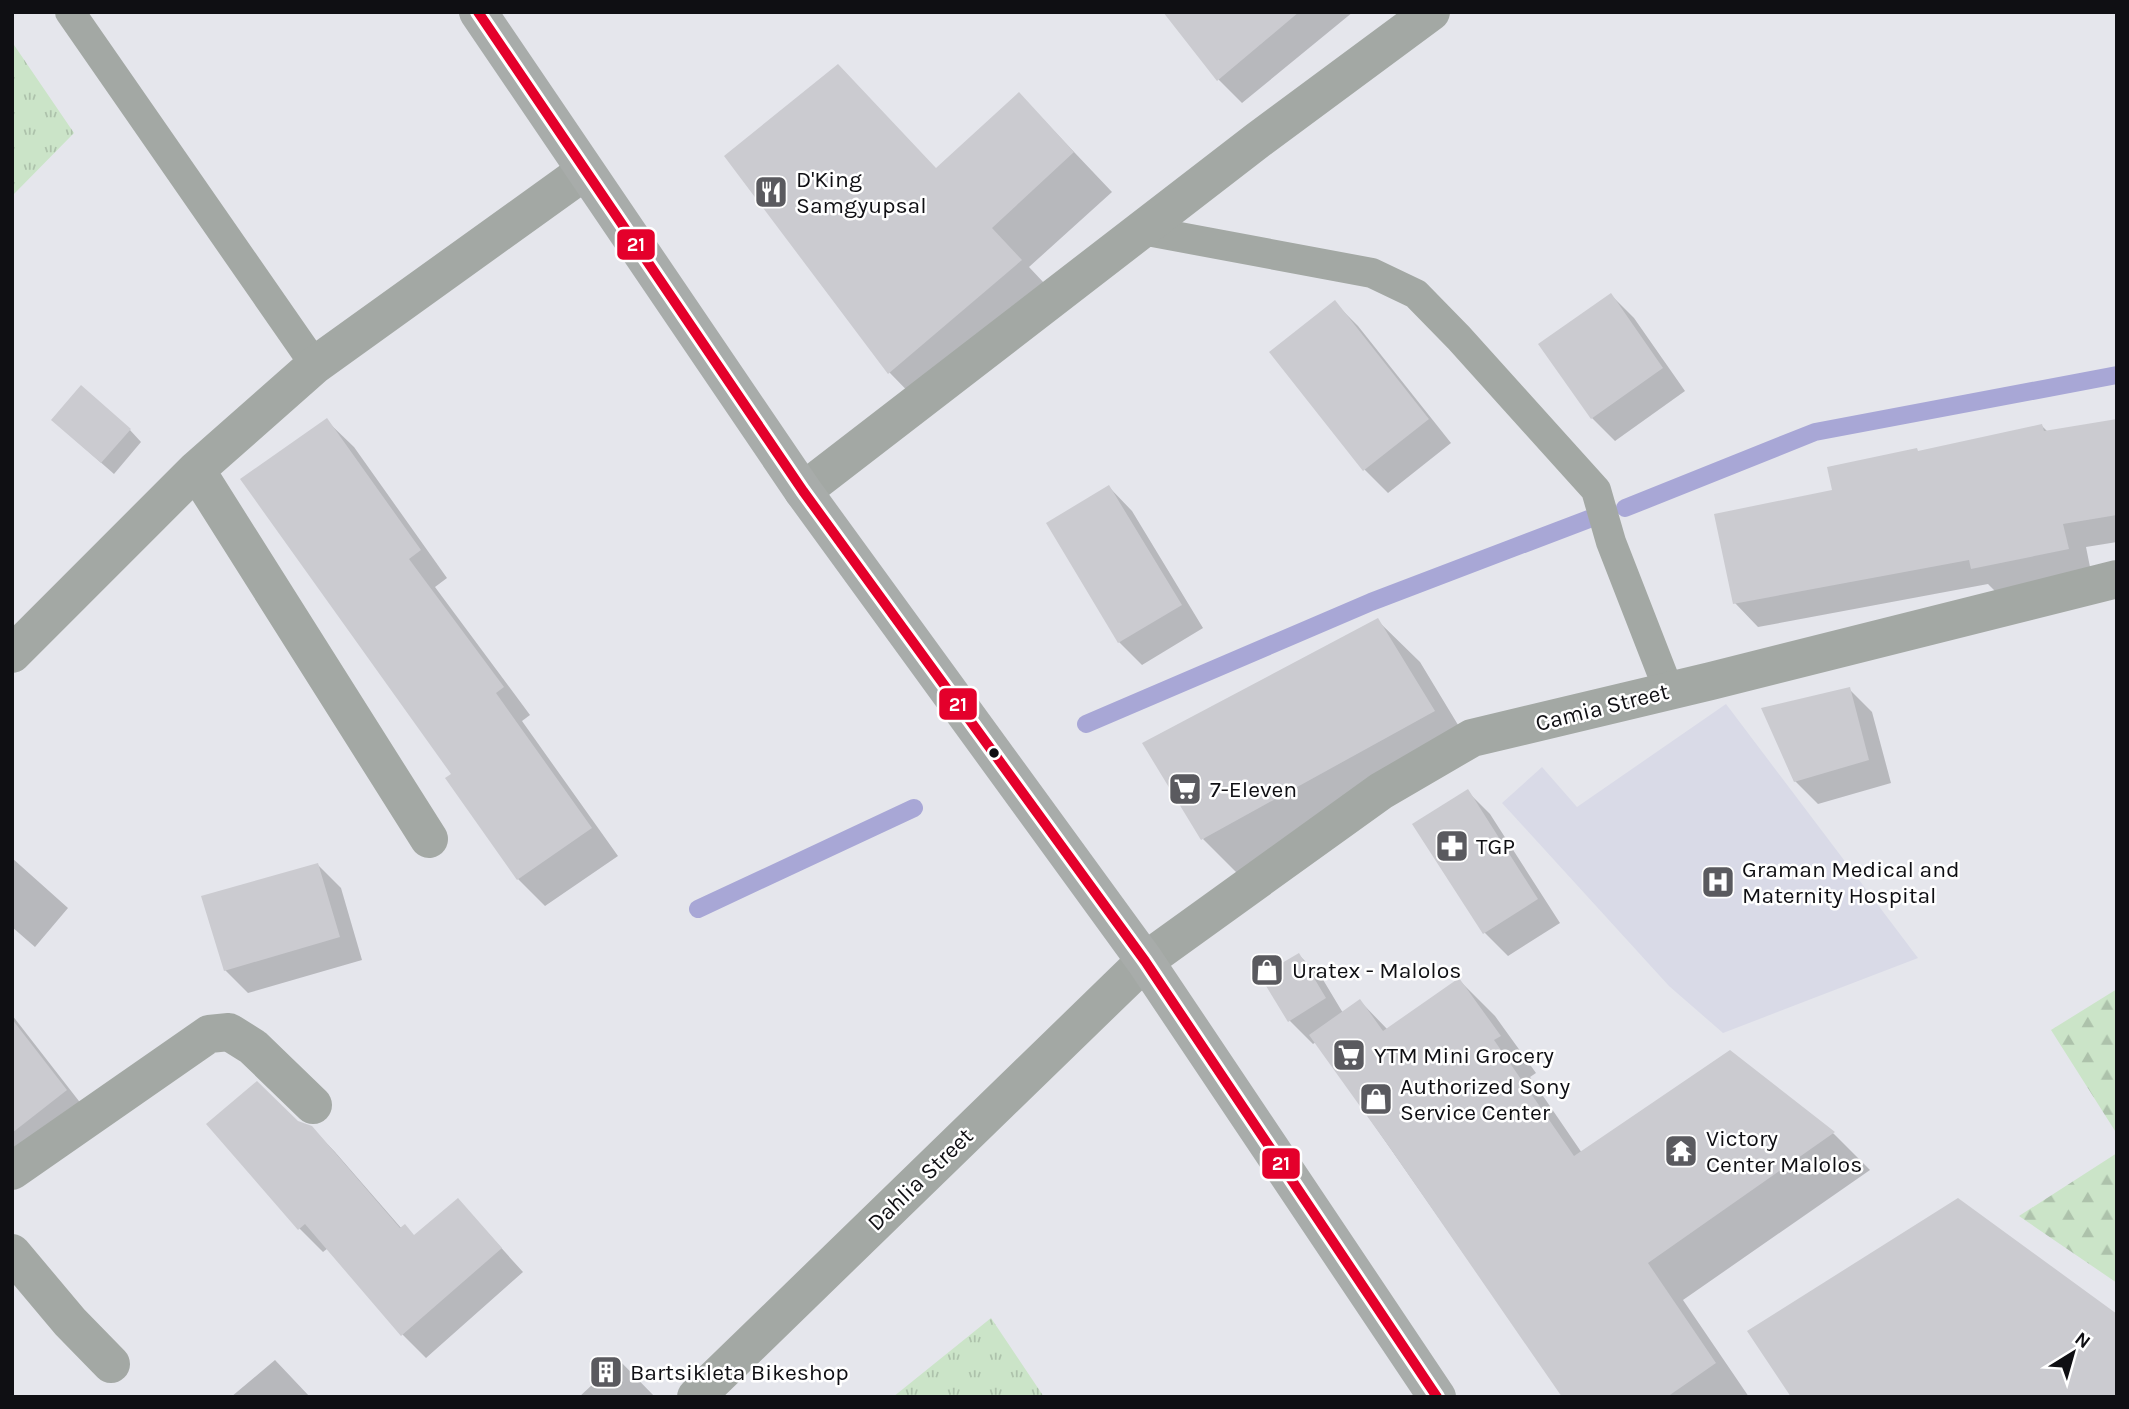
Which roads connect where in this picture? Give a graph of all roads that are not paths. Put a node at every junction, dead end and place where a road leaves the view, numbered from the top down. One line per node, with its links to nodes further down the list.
1 (70, 12): 6 (lane)
2 (478, 12): 4 (highway)
3 (1432, 12): 5 (street)
4 (585, 171): 6 (street); 8 (highway)
5 (1142, 230): 8 (street); 11 (lane)
6 (315, 365): 7 (street)
7 (196, 470): 10 (street); 12 (street)
8 (803, 491): 13 (highway)
9 (2117, 579): 11 (street, Camia Street)
10 (12, 654)
11 (1669, 691): 13 (street, Camia Street)
12 (429, 839)
13 (1145, 961): 18 (street, Dahlia Street); 19 (highway)
14 (313, 1105): 15 (street)
15 (12, 1171)
16 (12, 1253): 17 (street)
17 (111, 1364)
18 (696, 1397)
19 (1437, 1397)

